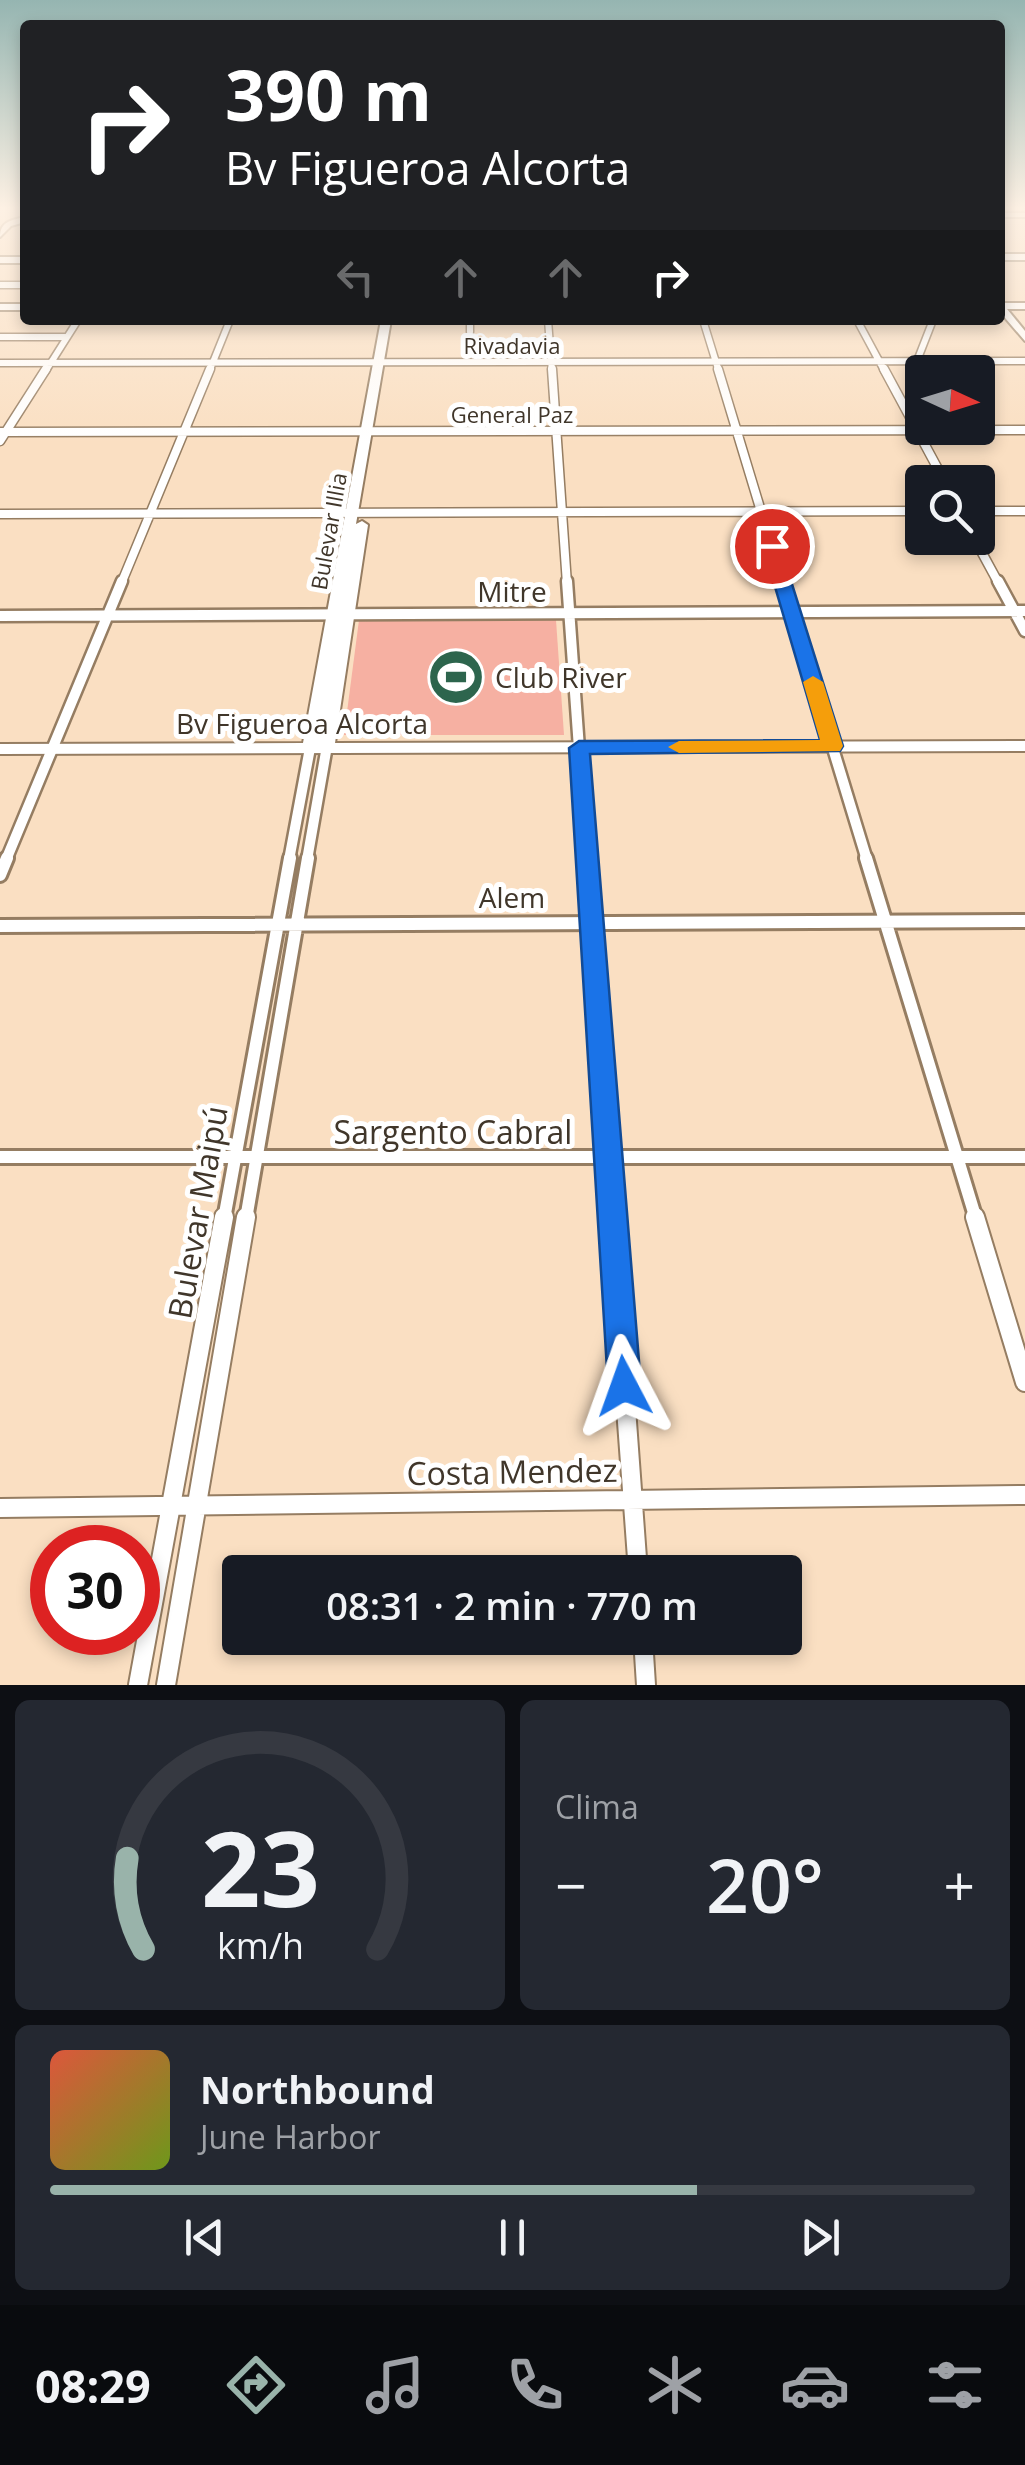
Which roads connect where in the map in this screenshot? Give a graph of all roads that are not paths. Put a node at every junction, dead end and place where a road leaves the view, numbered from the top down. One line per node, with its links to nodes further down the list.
1 (1005, 312): 14 (street)
2 (75, 325): 12 (street)
3 (228, 325): 25 (street)
4 (386, 325): 20 (street, Bulevar Illia)
5 (393, 325): 20 (street, Bulevar Illia)
6 (470, 325): 11 (street)
7 (548, 325): 21 (street)
8 (705, 325): 22 (street)
9 (859, 325): 16 (street)
10 (931, 325): 15 (street)
11 (470, 332)
12 (67, 336): 13 (street); 24 (street)
13 (0, 337)
14 (1025, 338)
15 (919, 355)
16 (879, 361): 17 (street, Rivadavia); 22 (street, Rivadavia); 26 (street)
17 (905, 361)
18 (995, 361): 19 (street, Rivadavia)
19 (1025, 361)
20 (383, 362): 21 (street, Rivadavia); 25 (street, Rivadavia); 33 (street, Bulevar Illia)
21 (552, 362): 22 (street, Rivadavia); 30 (street)
22 (716, 362): 31 (street)
23 (0, 363): 24 (street, Rivadavia)
24 (50, 363): 25 (street, Rivadavia); 34 (street)
25 (212, 363): 32 (street)
26 (905, 409)
27 (905, 430): 31 (street, General Paz)
28 (995, 430): 29 (street, General Paz)
29 (1025, 430)
30 (556, 431): 31 (street, General Paz); 33 (street, General Paz); 37 (street)
31 (737, 431): 38 (street)
32 (184, 432): 33 (street, General Paz); 34 (street, General Paz); 42 (street)
33 (371, 432): 40 (street, Bulevar Illia)
34 (2, 435)
35 (995, 511): 36 (street)
36 (1025, 511)
37 (562, 512): 38 (street); 40 (street); 46 (street)
38 (761, 512): 39 (street); 45 (street)
39 (905, 512)
40 (358, 513): 42 (street); 47 (street, Bulevar Illia)
41 (0, 514): 42 (street)
42 (150, 514): 49 (street)
43 (985, 555): 44 (street)
44 (1020, 611): 45 (street, Mitre); 50 (street)
45 (792, 612): 46 (street, Mitre); 51 (street)
46 (570, 614): 47 (street, Mitre); 54 (street)
47 (341, 615): 49 (street, Mitre); 53 (street, Bulevar Illia)
48 (0, 616): 49 (street, Mitre)
49 (108, 616): 56 (street)
50 (1025, 631)
51 (832, 746): 52 (street, Bv Figueroa Alcorta); 54 (street, Bv Figueroa Alcorta); 58 (street)
52 (1025, 746)
53 (319, 747): 54 (street, Bv Figueroa Alcorta); 56 (street, Bv Figueroa Alcorta); 61 (street, Bulevar Maipú); 62 (street, Bulevar Maipú)
54 (579, 748): 60 (street)
55 (0, 749): 56 (street, Bv Figueroa Alcorta)
56 (52, 749): 57 (street)
57 (0, 876)
58 (885, 920): 59 (street, Alem); 60 (street, Alem); 66 (street)
59 (1025, 921)
60 (592, 922): 62 (street, Alem); 69 (street)
61 (278, 924): 62 (street, Alem); 63 (street, Alem); 65 (street, Bulevar Maipú)
62 (296, 924): 68 (street, Bulevar Maipú)
63 (0, 926)
64 (0, 1157): 65 (street, Sargento Cabral)
65 (236, 1157): 68 (street, Sargento Cabral); 75 (street, Bulevar Maipú)
66 (957, 1157): 67 (street, Sargento Cabral); 69 (street, Sargento Cabral); 70 (street)
67 (1025, 1157)
68 (256, 1158): 69 (street, Sargento Cabral); 73 (street, Bulevar Maipú)
69 (608, 1159): 72 (street)
70 (1025, 1382)
71 (1025, 1495): 72 (street, Costa Mendez)
72 (633, 1499): 73 (street, Costa Mendez); 76 (street)
73 (197, 1507): 75 (street, Costa Mendez); 79 (street, Bulevar Maipú)
74 (0, 1508): 75 (street, Costa Mendez)
75 (171, 1508): 78 (street, Bulevar Maipú)
76 (637, 1555)
77 (644, 1655): 80 (street)
78 (138, 1685)
79 (166, 1685)
80 (646, 1685)

